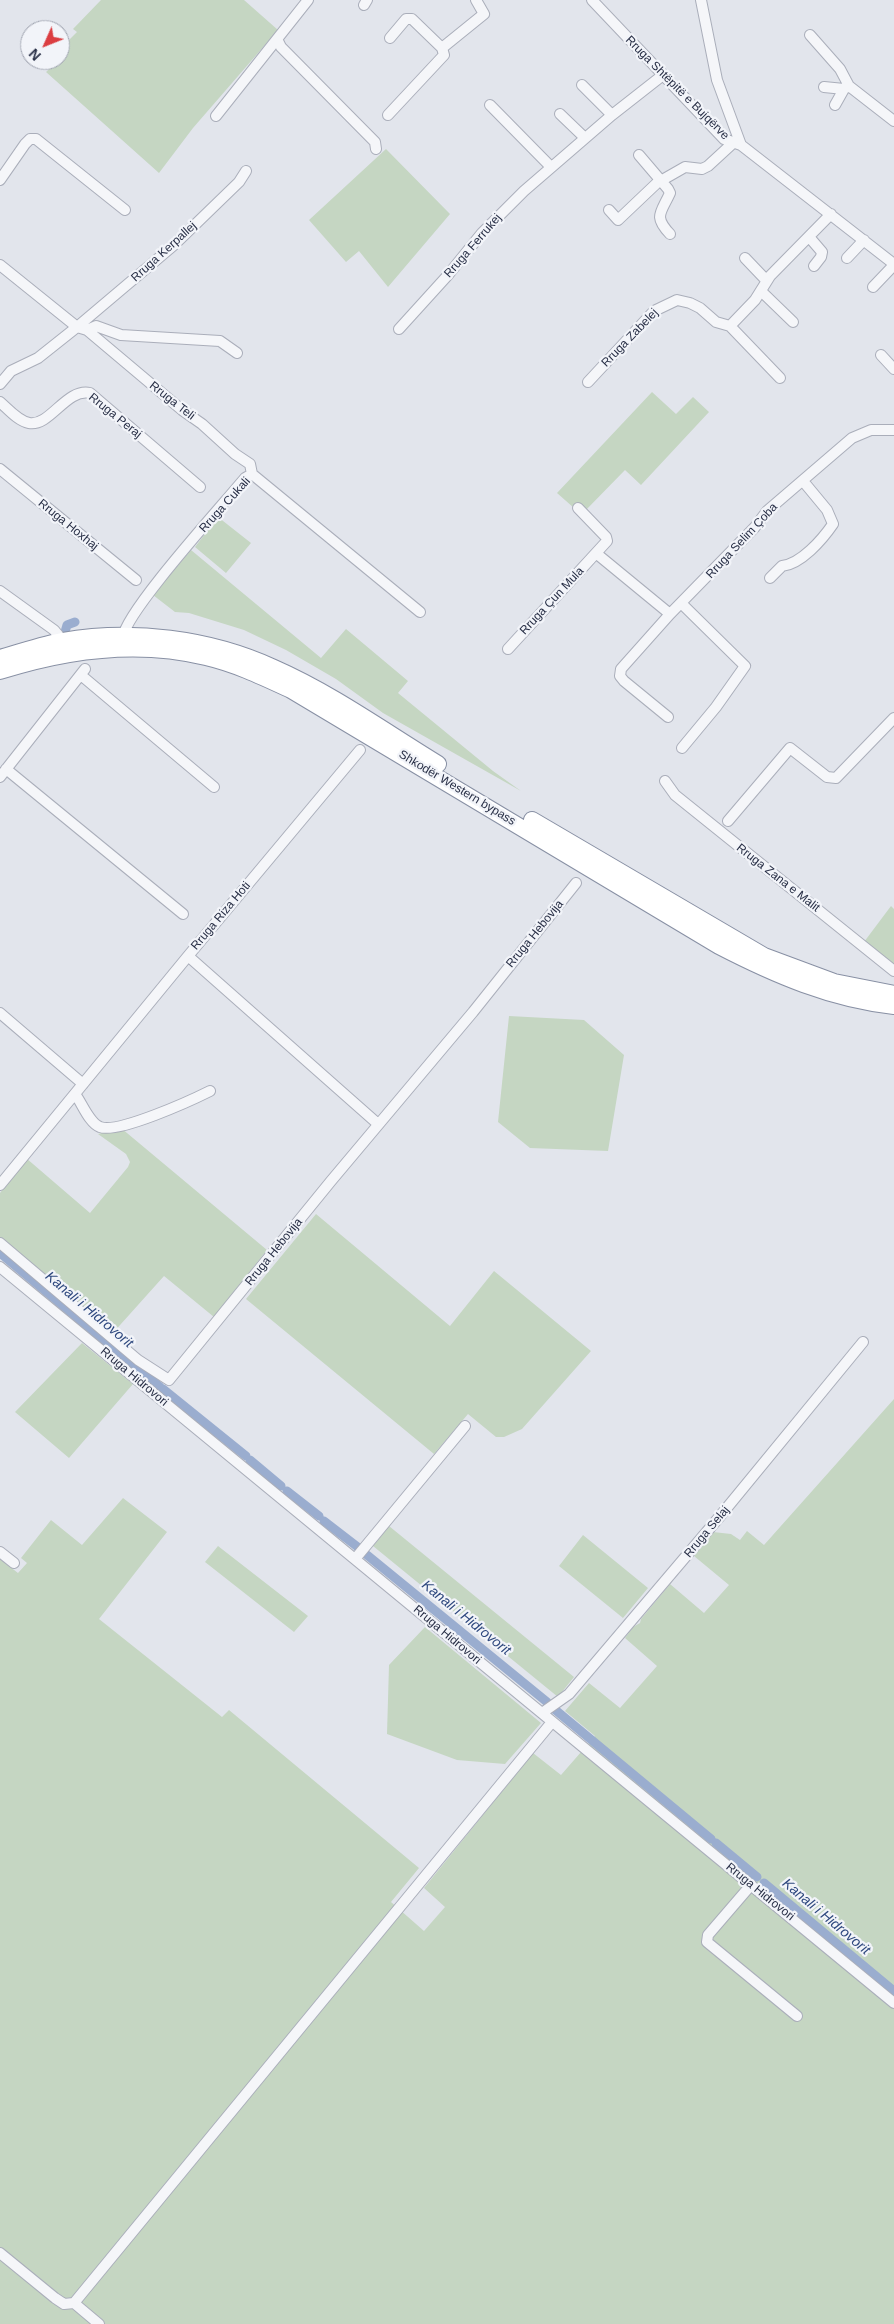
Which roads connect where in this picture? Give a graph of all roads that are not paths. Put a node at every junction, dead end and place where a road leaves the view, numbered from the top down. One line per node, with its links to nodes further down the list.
1 (308, 0): 7 (street)
2 (476, 0): 8 (street)
3 (592, 0): 9 (street, Rruga Shtëpitë e Bujqërve)
4 (701, 0): 21 (street)
5 (810, 35): 12 (street)
6 (390, 38): 8 (street)
7 (278, 41): 18 (street); 22 (street)
8 (442, 48): 16 (street)
9 (663, 75): 17 (street, Rruga Ferrukej); 21 (street, Rruga Shtëpitë e Bujqërve)
10 (582, 85): 17 (street)
11 (824, 87): 12 (street)
12 (846, 88): 14 (street); 19 (street)
13 (490, 105): 24 (street)
14 (835, 105)
15 (560, 114): 20 (street)
16 (388, 115)
17 (612, 115): 20 (street, Rruga Ferrukej)
18 (216, 116)
19 (894, 121)
20 (585, 138): 24 (street, Rruga Ferrukej)
21 (737, 144): 27 (street); 30 (street, Rruga Shtëpitë e Bujqërve)
22 (376, 149)
23 (639, 155): 27 (street)
24 (551, 167): 45 (street, Rruga Ferrukej)
25 (246, 171): 44 (street, Rruga Kerpallej)
26 (0, 180): 28 (street)
27 (662, 181): 29 (street); 31 (street)
28 (125, 210)
29 (609, 210)
30 (831, 214): 32 (street); 33 (street, Rruga Shtëpitë e Bujqërve)
31 (670, 234)
32 (810, 238): 38 (street); 39 (street)
33 (864, 240): 35 (street); 37 (street, Rruga Shtëpitë e Bujqërve)
34 (745, 258): 39 (street)
35 (847, 258)
36 (0, 265): 44 (street, Rruga Teli)
37 (894, 265): 40 (street, Rruga Shtëpitë e Bujqërve)
38 (814, 266)
39 (766, 280): 41 (street)
40 (873, 287)
41 (762, 292): 42 (street); 43 (street)
42 (793, 322)
43 (730, 326): 49 (street, Rruga Zabelej); 50 (street, Rruga Zabelej)
44 (82, 328): 46 (street); 51 (street, Rruga Kerpallej); 55 (street, Rruga Teli)
45 (398, 329)
46 (237, 353)
47 (881, 354): 48 (street)
48 (894, 369)
49 (780, 378)
50 (588, 382)
51 (0, 384)
52 (0, 402): 57 (street, Rruga Peraj)
53 (894, 430): 56 (street, Rruga Selim Çoba)
54 (0, 469): 61 (street, Rruga Hoxhaj)
55 (252, 474): 64 (street, Rruga Cukali); 66 (street, Rruga Cukali)
56 (803, 481): 60 (street); 63 (street, Rruga Selim Çoba)
57 (200, 487)
58 (578, 508): 59 (street, Rruga Çun Mula)
59 (597, 554): 65 (street); 68 (street, Rruga Çun Mula)
60 (770, 578)
61 (136, 580)
62 (0, 591): 67 (street)
63 (682, 604): 65 (street); 73 (street)
64 (420, 612)
65 (670, 614): 71 (street)
66 (122, 637): 67 (highway, Shkodër Western bypass); 83 (highway, Shkodër Western bypass)
67 (63, 641): 69 (highway, Shkodër Western bypass)
68 (508, 649)
69 (0, 658)
70 (0, 671): 84 (highway, Shkodër Western bypass)
71 (668, 718)
72 (894, 718): 78 (street)
73 (682, 748)
74 (360, 750): 81 (street, Rruga Riza Hoti)
75 (3, 773): 77 (street); 80 (street)
76 (665, 781): 82 (street, Rruga Zana e Malit)
77 (214, 786)
78 (728, 821)
79 (576, 883): 89 (street, Rruga Hebovija)
80 (183, 914)
81 (188, 956): 86 (street, Rruga Riza Hoti); 89 (street)
82 (894, 971)
83 (894, 994)
84 (894, 1006)
85 (0, 1013): 86 (street)
86 (83, 1084): 88 (street, Rruga Riza Hoti)
87 (210, 1091): 88 (street)
88 (74, 1094): 90 (street, Rruga Riza Hoti)
89 (378, 1124): 91 (street, Rruga Hebovija)
90 (0, 1185)
91 (0, 1243)
92 (0, 1267): 96 (street, Rruga Hidrovori)
93 (863, 1342): 98 (street, Rruga Selaj)
94 (465, 1426): 96 (street)
95 (0, 1552): 97 (street)
96 (355, 1559): 98 (street, Rruga Hidrovori)
97 (14, 1563)
98 (542, 1713): 99 (street, Rruga Hidrovori)
99 (552, 1722): 100 (street, Rruga Hidrovori); 104 (street)
100 (751, 1885): 101 (street, Rruga Hidrovori); 102 (street)
101 (894, 2003)
102 (797, 2016)
103 (0, 2253): 104 (street)
104 (74, 2303): 105 (street)
105 (99, 2324)

